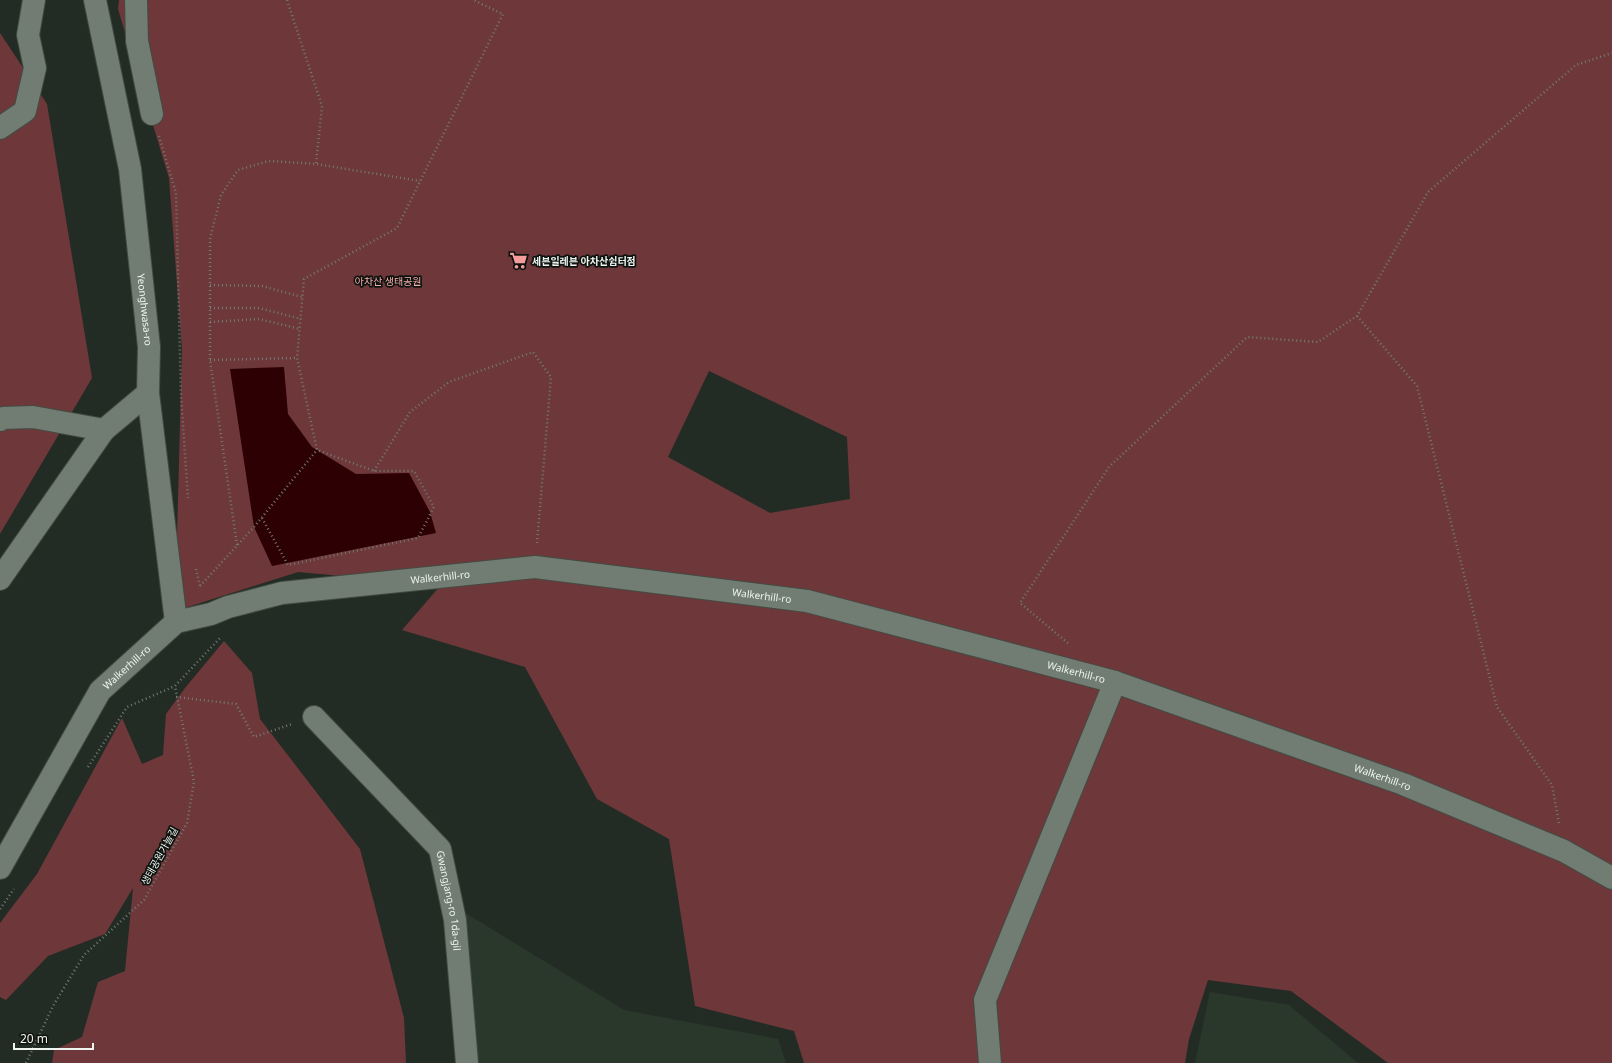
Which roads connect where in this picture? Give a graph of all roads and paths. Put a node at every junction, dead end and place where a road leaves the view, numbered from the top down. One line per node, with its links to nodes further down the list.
1 (34, 0): 8 (street)
2 (95, 0): 20 (street, Yeonghwasa-ro)
3 (136, 0): 7 (street)
4 (287, 0): 9 (path)
5 (473, 0): 10 (path)
6 (1612, 53): 14 (path)
7 (152, 114): 25 (path)
8 (0, 128)
9 (316, 164): 10 (path); 11 (path)
10 (420, 181): 12 (path)
11 (210, 285): 12 (path); 13 (path)
12 (302, 297): 15 (path)
13 (210, 308): 15 (path); 16 (path)
14 (1357, 316): 33 (path); 39 (path)
15 (301, 319): 17 (path)
16 (210, 322): 17 (path); 19 (path)
17 (300, 329): 18 (path)
18 (297, 358): 19 (path); 23 (path)
19 (210, 360): 27 (path)
20 (148, 394): 22 (street); 31 (street, Yeonghwasa-ro)
21 (0, 420): 22 (street)
22 (104, 430): 30 (street)
23 (317, 450): 24 (path); 26 (path)
24 (374, 471): 26 (path); 29 (path)
25 (188, 499)
26 (262, 518): 27 (path)
27 (238, 545): 28 (path)
28 (195, 562)
29 (535, 567): 31 (street, Walkerhill-ro); 34 (street, Walkerhill-ro)
30 (0, 580)
31 (176, 622): 40 (street, Walkerhill-ro)
32 (222, 637): 35 (path)
33 (1073, 647)
34 (1114, 682): 39 (street, Walkerhill-ro); 46 (street)
35 (175, 686): 36 (path, 생태공원가늘길); 38 (path)
36 (176, 697): 37 (path); 44 (path, 생태공원가늘길)
37 (314, 716): 45 (street, Gwangjang-ro 1da-gil)
38 (84, 773)
39 (1564, 851): 41 (street, Walkerhill-ro)
40 (0, 868)
41 (1612, 878)
42 (17, 884): 43 (path)
43 (0, 909)
44 (26, 1063)
45 (468, 1063)
46 (990, 1063)

